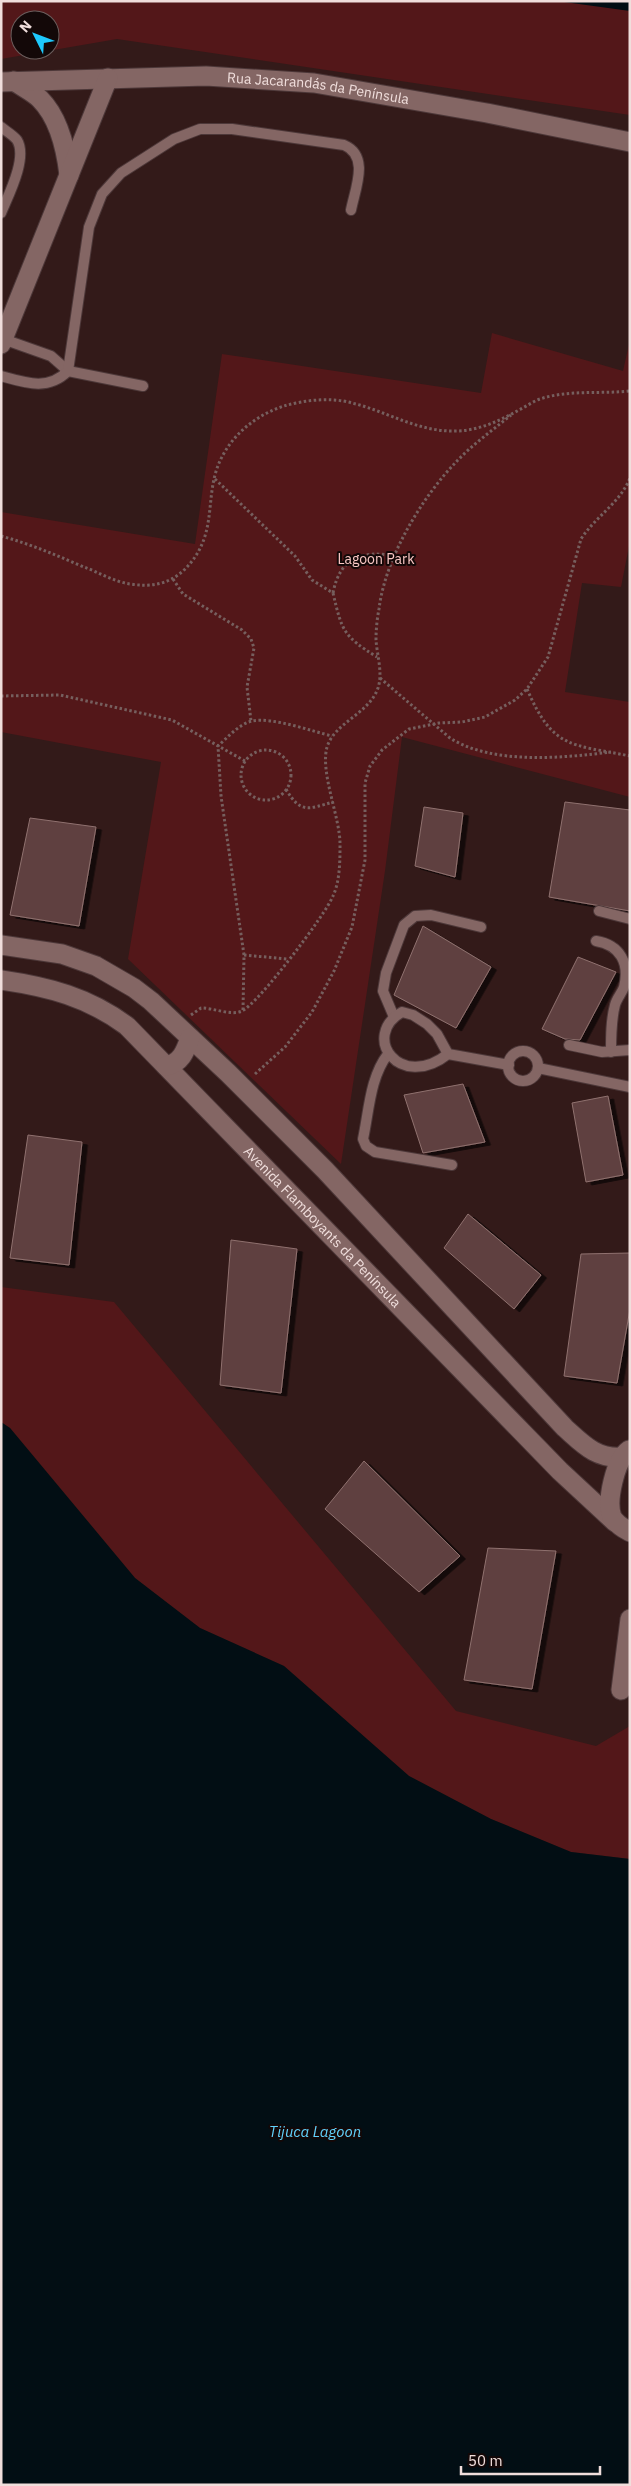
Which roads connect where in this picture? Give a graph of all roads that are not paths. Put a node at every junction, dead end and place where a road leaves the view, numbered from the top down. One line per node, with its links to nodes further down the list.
1 (108, 78): 2 (street, Rua Jacarandás da Península); 4 (street, Rua Jacarandás da Península); 5 (street)
2 (8, 82): 5 (street)
3 (1, 127): 7 (lane)
4 (630, 142)
5 (69, 176): 8 (street)
6 (351, 210): 9 (lane)
7 (1, 213)
8 (2, 341): 9 (lane)
9 (68, 371): 10 (lane); 11 (lane)
10 (1, 376)
11 (143, 386)
12 (599, 911): 13 (lane)
13 (630, 919)
14 (481, 928): 18 (lane)
15 (596, 941): 22 (lane)
16 (1, 945): 19 (street)
17 (1, 980): 26 (street, Avenida Flamboyants da Península)
18 (394, 1017): 23 (lane); 24 (lane)
19 (184, 1033): 26 (street); 30 (street)
20 (568, 1045): 22 (lane)
21 (630, 1050): 22 (lane)
22 (611, 1052)
23 (388, 1054): 24 (lane); 29 (lane)
24 (448, 1054): 25 (lane)
25 (509, 1065): 27 (lane); 27 (lane)
26 (166, 1066): 31 (street, Avenida Flamboyants da Península)
27 (538, 1068): 28 (lane)
28 (630, 1087)
29 (452, 1165)
30 (626, 1453): 31 (street)
31 (623, 1527)
32 (630, 1619): 33 (street)
33 (621, 1690)

